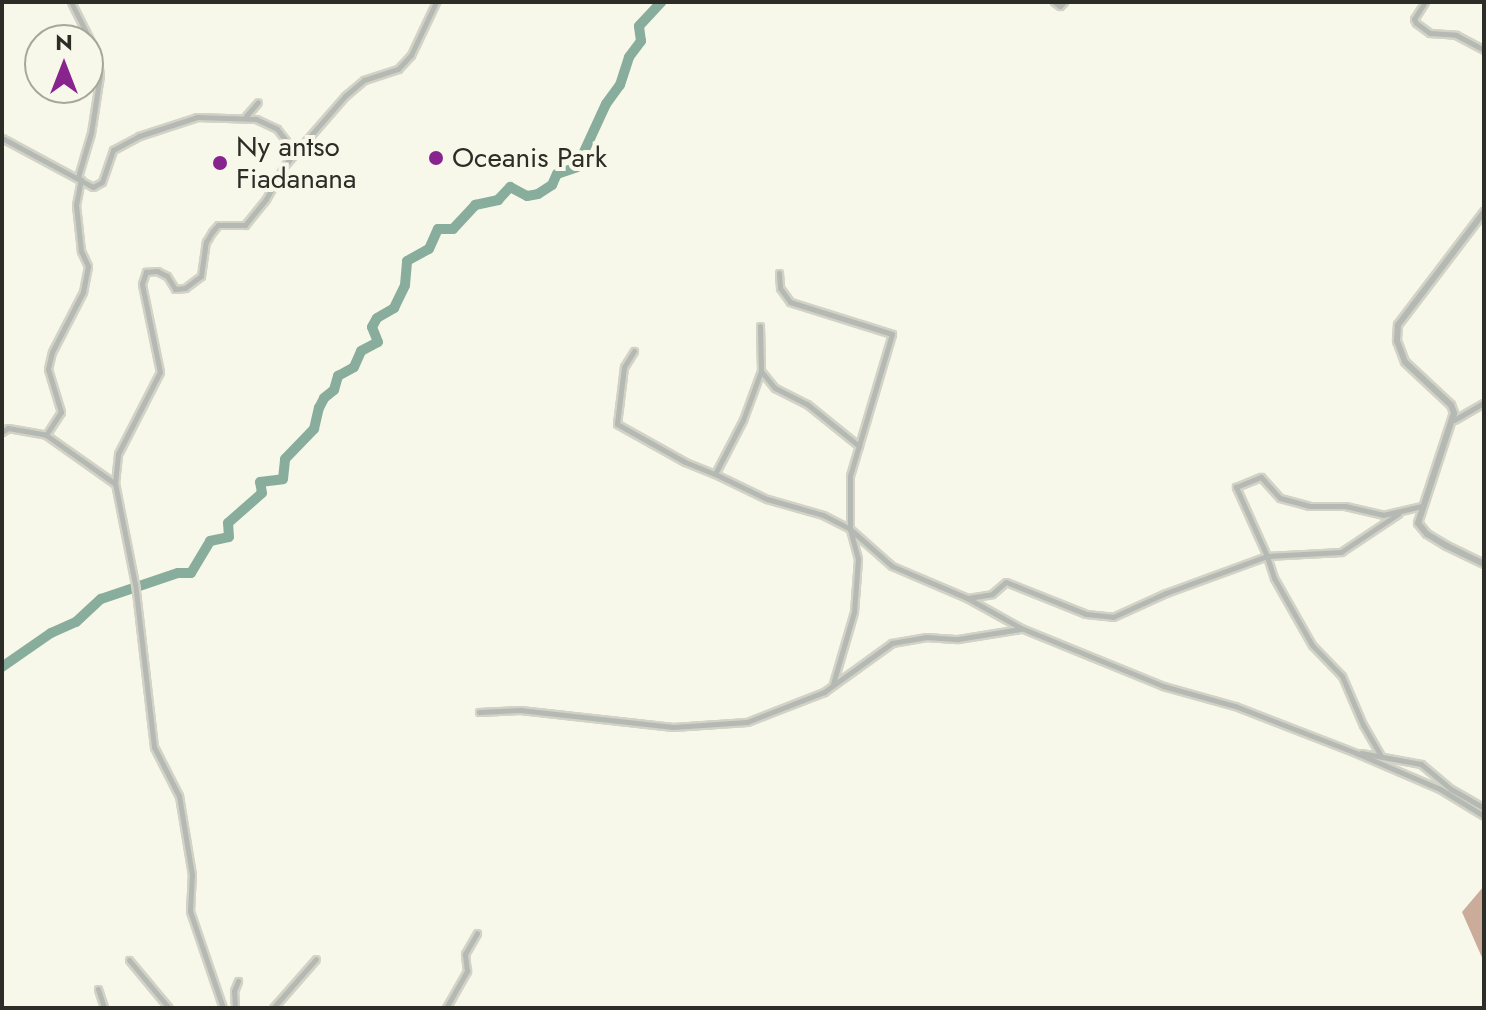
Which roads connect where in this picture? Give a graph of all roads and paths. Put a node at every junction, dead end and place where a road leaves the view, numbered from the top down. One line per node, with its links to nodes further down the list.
1 (71, 2): 11 (street)
2 (436, 2): 10 (street)
3 (1054, 2): 4 (street)
4 (1064, 2)
5 (1425, 2): 6 (street)
6 (1484, 50)
7 (258, 102): 8 (street)
8 (246, 116): 10 (street); 11 (street)
9 (2, 138): 11 (street)
10 (296, 153): 23 (street)
11 (80, 178): 20 (street)
12 (1484, 212): 18 (street)
13 (779, 273): 21 (street)
14 (760, 326): 16 (street)
15 (634, 351): 22 (street)
16 (761, 371): 21 (street); 22 (street)
17 (1484, 403): 18 (street)
18 (1454, 420): 24 (street)
19 (2, 432): 20 (street)
20 (46, 435): 23 (street)
21 (860, 447): 26 (street)
22 (715, 474): 26 (street)
23 (115, 483): 44 (street)
24 (1422, 506): 25 (street); 28 (street)
25 (1401, 512): 27 (street); 27 (street)
26 (850, 529): 29 (street); 31 (street)
27 (1267, 556): 29 (street); 34 (street)
28 (1484, 564)
29 (967, 598): 30 (street)
30 (1021, 628): 31 (street); 33 (street)
31 (833, 685): 32 (street)
32 (479, 712)
33 (1356, 753): 34 (street); 36 (street)
34 (1381, 756): 35 (street)
35 (1484, 808)
36 (1484, 816)
37 (477, 933): 47 (street)
38 (316, 959): 46 (street)
39 (129, 960): 43 (street)
40 (238, 981): 45 (street)
41 (98, 989): 42 (street)
42 (104, 1008)
43 (169, 1008)
44 (223, 1008)
45 (235, 1008)
46 (273, 1008)
47 (446, 1008)

